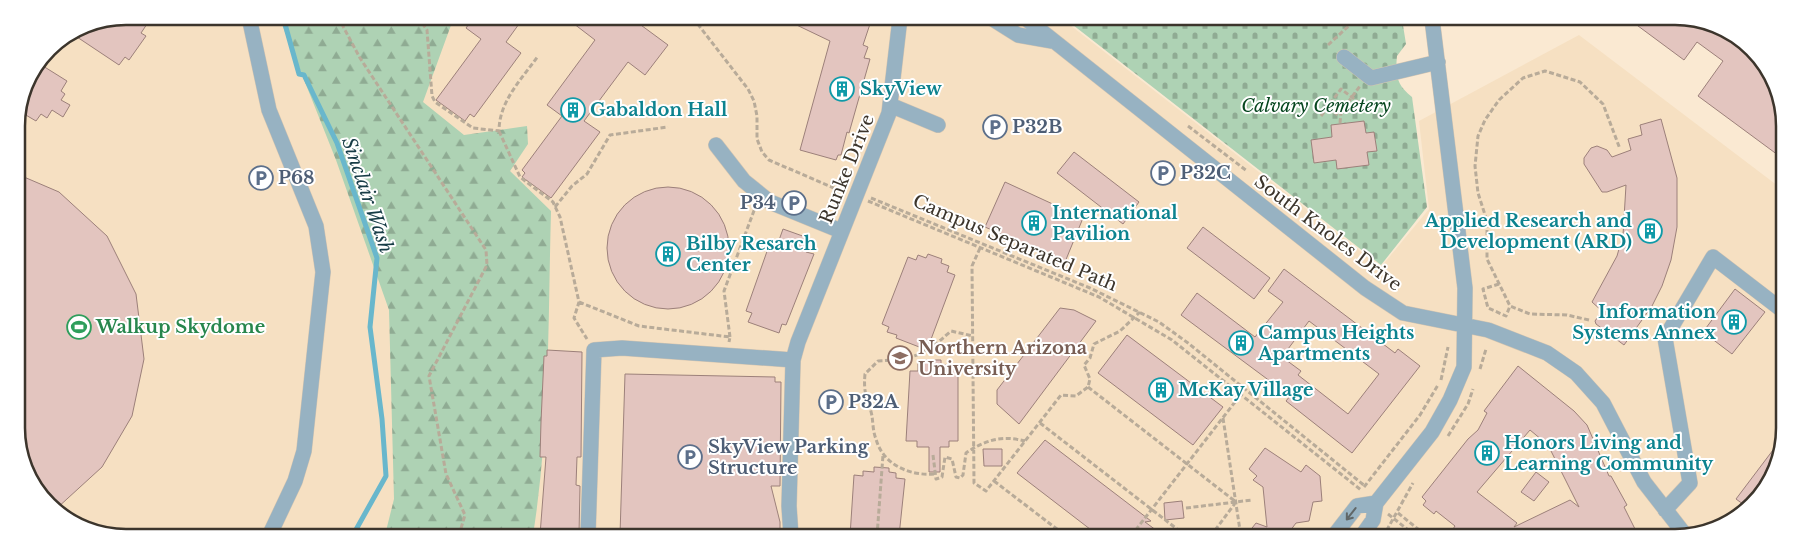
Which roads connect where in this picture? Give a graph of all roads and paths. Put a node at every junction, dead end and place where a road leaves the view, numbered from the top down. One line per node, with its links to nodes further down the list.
1 (251, 25): 66 (street)
2 (342, 25): 67 (path)
3 (424, 25): 25 (path)
4 (699, 25): 29 (path, Campus Separated Path)
5 (899, 25): 18 (street, Runke Drive)
6 (1002, 25): 10 (street)
7 (1033, 25): 10 (street, South Knoles Drive)
8 (1351, 25): 11 (path)
9 (1433, 25): 14 (street)
10 (1052, 41): 40 (street, South Knoles Drive)
11 (1328, 45)
12 (538, 56): 25 (path)
13 (1344, 57): 15 (street)
14 (1438, 62): 15 (street); 40 (street)
15 (1367, 76): 16 (path)
16 (1352, 97): 17 (path); 19 (path); 21 (path)
17 (1361, 104)
18 (890, 105): 23 (street); 29 (street, Runke Drive)
19 (1328, 107): 20 (path); 21 (path)
20 (1321, 116)
21 (1339, 116): 22 (path)
22 (1340, 123)
23 (938, 125)
24 (668, 127): 30 (path)
25 (499, 131): 30 (path)
26 (716, 145): 28 (street)
27 (1620, 149): 33 (path)
28 (760, 194): 31 (street); 42 (path)
29 (856, 196): 31 (street, Runke Drive); 32 (path); 37 (path, Campus Separated Path)
30 (555, 207): 34 (path)
31 (841, 232): 46 (street, Runke Drive)
32 (980, 248): 38 (path); 41 (path)
33 (1499, 284): 36 (path); 36 (path)
34 (579, 302): 42 (path); 44 (path)
35 (1776, 305): 64 (street)
36 (1510, 306): 39 (path)
37 (1140, 312): 38 (path); 48 (path, Campus Separated Path)
38 (1134, 318): 47 (path); 49 (path)
39 (1589, 320)
40 (1465, 326): 61 (street); 64 (street, South Knoles Drive)
41 (973, 336): 53 (path); 54 (path)
42 (730, 337): 45 (path)
43 (1448, 343): 48 (path, Campus Separated Path)
44 (594, 350): 45 (street); 68 (street)
45 (728, 356): 46 (street)
46 (793, 360): 69 (street, Runke Drive)
47 (1088, 387): 51 (path); 56 (path)
48 (1245, 389): 49 (path)
49 (1241, 394): 50 (path); 61 (path)
50 (1223, 418): 56 (path); 60 (path)
51 (1040, 423): 52 (path); 63 (path)
52 (1025, 441): 53 (path); 58 (path)
53 (974, 448): 57 (path); 58 (path)
54 (884, 454): 57 (path); 70 (path)
55 (933, 455): 57 (path)
56 (1187, 464): 60 (path); 63 (path)
57 (934, 474)
58 (994, 480): 71 (path)
59 (1252, 500): 60 (path)
60 (1236, 502): 62 (path); 74 (path); 75 (path)
61 (1376, 503): 65 (path); 76 (street, one-way to 76); 77 (street)
62 (1186, 508)
63 (1151, 510): 72 (path); 73 (path)
64 (1665, 510): 81 (street, South Knoles Drive)
65 (1394, 519): 78 (path); 79 (path); 80 (path)
66 (272, 529)
67 (461, 529)
68 (588, 529)
69 (791, 529)
70 (878, 529)
71 (1057, 529)
72 (1136, 529)
73 (1177, 529)
74 (1215, 529)
75 (1240, 529)
76 (1340, 529)
77 (1367, 529)
78 (1387, 529)
79 (1407, 529)
80 (1418, 529)
81 (1680, 529)

